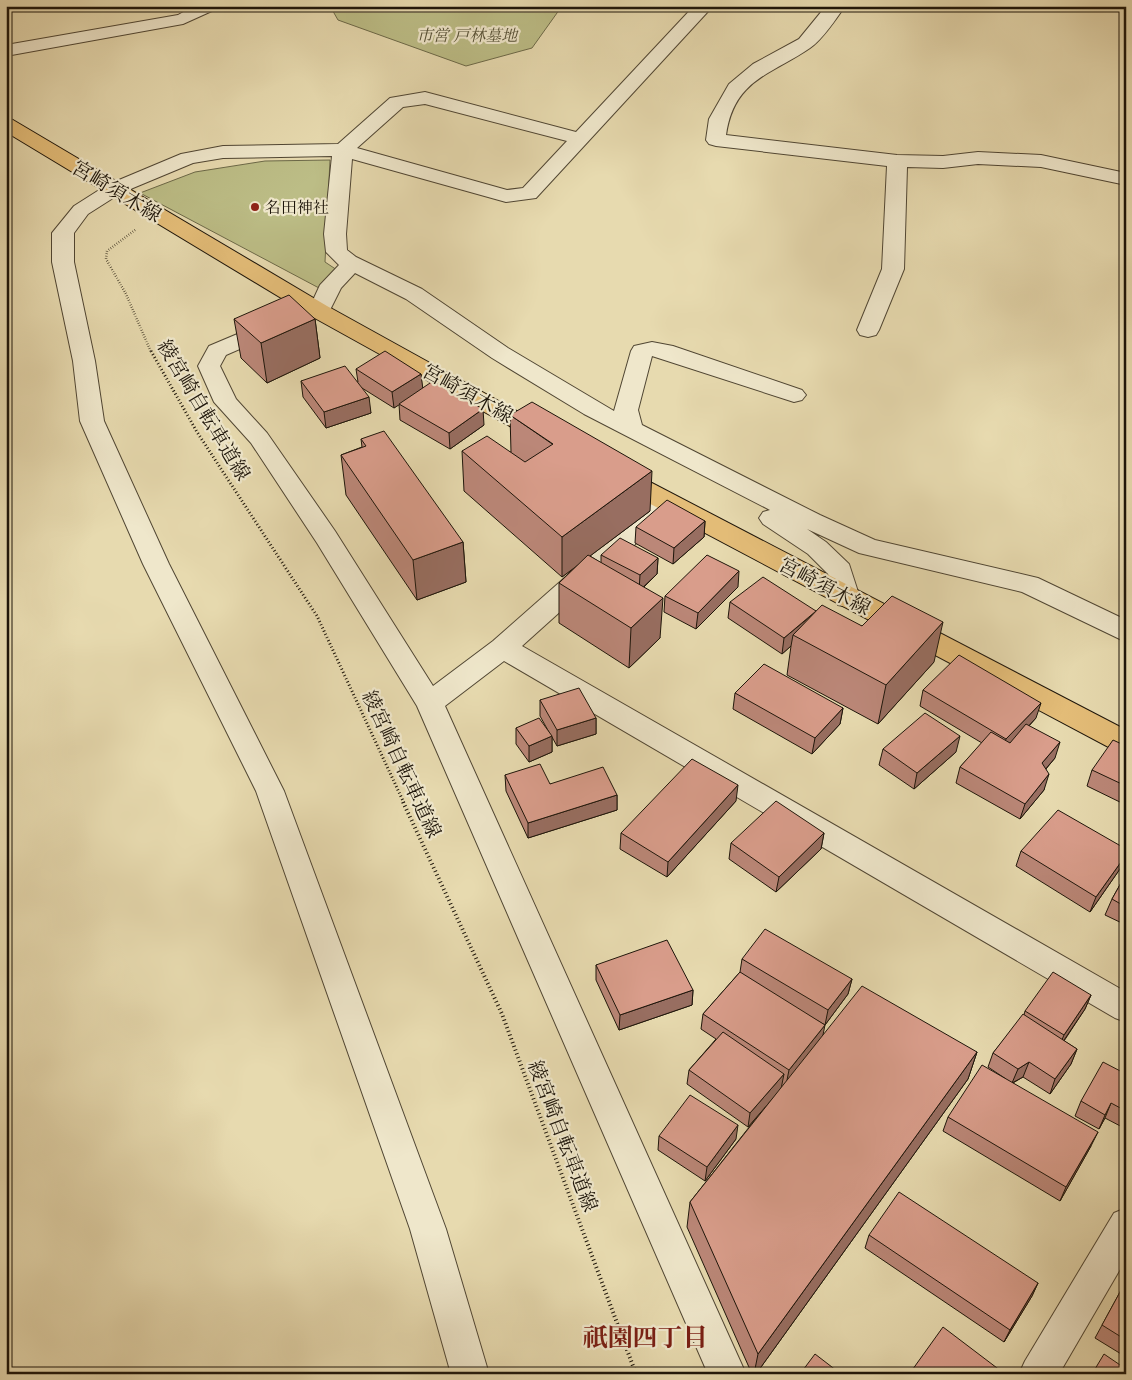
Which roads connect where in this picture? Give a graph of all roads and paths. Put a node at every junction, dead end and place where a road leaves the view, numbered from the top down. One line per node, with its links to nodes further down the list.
1 (208, 6): 4 (street)
2 (704, 6): 6 (street)
3 (836, 6): 8 (street)
4 (6, 51)
5 (6, 124): 10 (main road, 宮崎須木線)
6 (582, 139): 7 (street); 7 (street)
7 (343, 150): 10 (street); 12 (street)
8 (897, 161): 9 (street); 14 (street)
9 (1126, 179)
10 (114, 189): 11 (main road, 宮崎須木線); 28 (street)
11 (155, 214): 13 (main road, 宮崎須木線); 29 (path, 綾宮崎自転車道線)
12 (352, 264): 13 (street); 16 (street)
13 (316, 309): 17 (main road, 宮崎須木線); 24 (street)
14 (868, 330)
15 (794, 395): 16 (street)
16 (630, 429): 19 (street)
17 (562, 445)
18 (596, 464): 20 (main road, 宮崎須木線)
19 (748, 489): 21 (street); 22 (street)
20 (666, 503): 21 (main road, 宮崎須木線); 23 (street)
21 (847, 598): 25 (main road, 宮崎須木線)
22 (1126, 632)
23 (503, 648): 24 (street); 26 (street)
24 (430, 703): 30 (street)
25 (1126, 744)
26 (1126, 1008)
27 (1126, 1225): 31 (street)
28 (470, 1374)
29 (636, 1374)
30 (727, 1374)
31 (1038, 1374)

